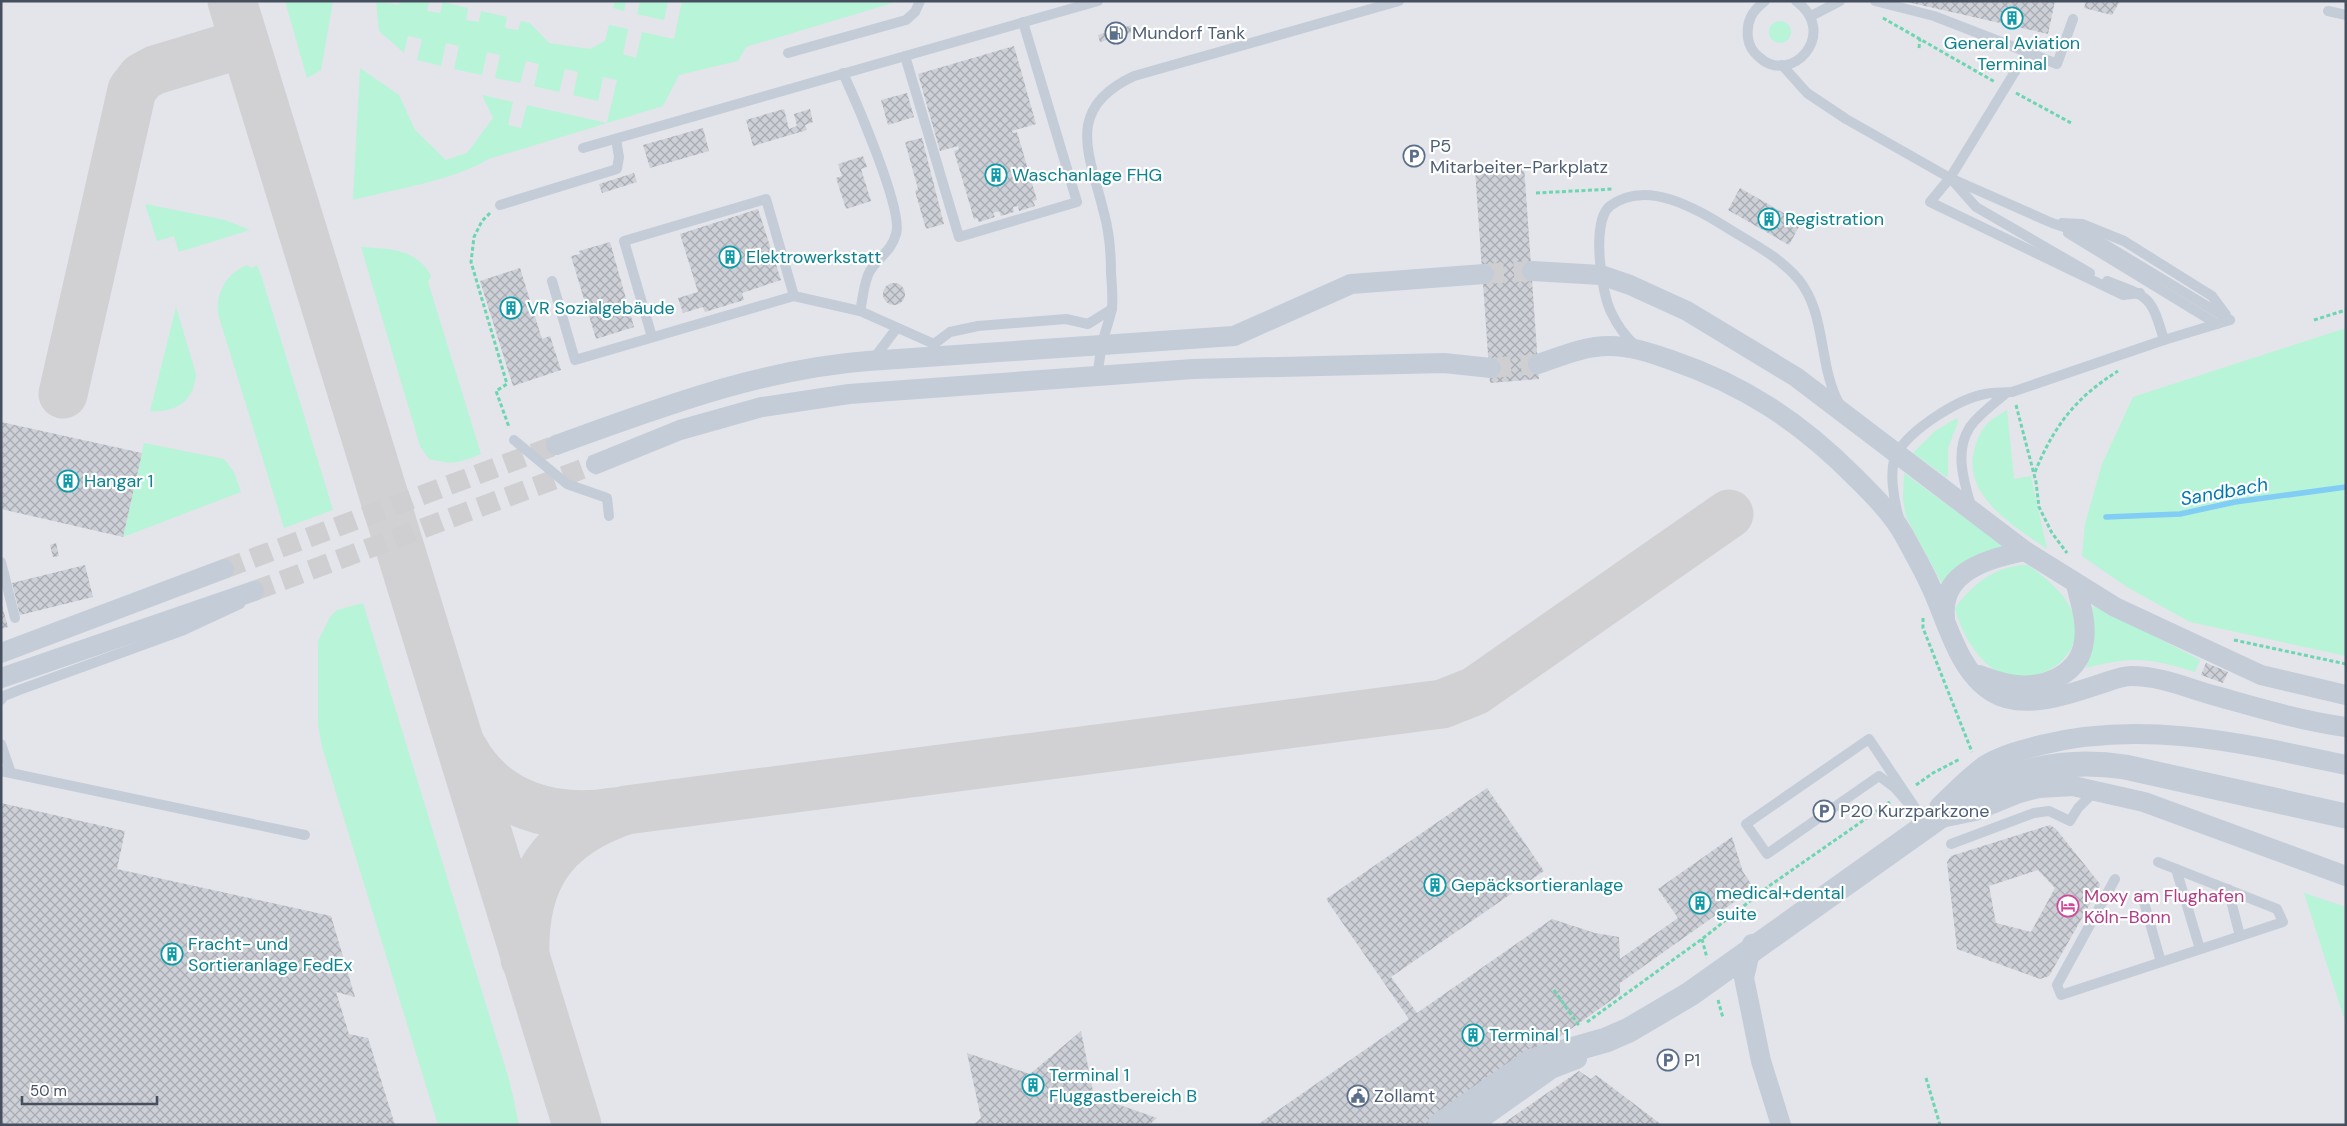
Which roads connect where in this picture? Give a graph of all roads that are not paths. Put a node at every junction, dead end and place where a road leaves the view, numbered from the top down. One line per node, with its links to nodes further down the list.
1 (920, 1): 14 (lane)
2 (1098, 1): 12 (lane)
3 (1400, 1): 29 (lane)
4 (1765, 1): 16 (lane)
5 (1796, 1): 10 (lane)
6 (1840, 1): 10 (lane)
7 (1875, 1): 13 (lane)
8 (2328, 11): 9 (lane)
9 (2346, 15)
10 (1811, 16): 16 (lane)
11 (2073, 19): 13 (lane)
12 (1023, 22): 15 (lane); 15 (lane)
13 (2027, 52): 20 (lane)
14 (788, 53)
15 (905, 56): 17 (lane)
16 (1782, 65): 20 (lane)
17 (844, 72): 18 (lane); 30 (lane)
18 (616, 139): 19 (lane); 21 (lane)
19 (583, 148)
20 (1950, 178): 22 (lane); 27 (lane); 27 (lane)
21 (500, 205)
22 (2052, 223): 31 (lane); 31 (lane)
23 (1532, 271): 25 (street)
24 (1484, 274): 35 (street)
25 (1601, 275): 36 (lane); 42 (street); 42 (lane)
26 (552, 281): 33 (lane)
27 (2140, 293): 34 (lane)
28 (794, 296): 30 (lane); 33 (lane); 33 (lane)
29 (1112, 309): 32 (lane); 35 (lane)
30 (860, 311): 32 (lane)
31 (2217, 324): 34 (lane)
32 (896, 329): 37 (lane)
33 (652, 338)
34 (2164, 340): 41 (lane)
35 (1102, 345): 37 (street); 40 (lane)
36 (1641, 350): 38 (street); 49 (street)
37 (868, 361): 44 (street)
38 (1538, 364)
39 (1490, 368): 40 (street)
40 (1097, 375): 46 (street)
41 (2006, 393): 45 (lane); 47 (lane)
42 (1847, 417): 45 (street)
43 (514, 440): 48 (lane)
44 (556, 445)
45 (1896, 454): 47 (street); 49 (lane)
46 (596, 464)
47 (1972, 510): 50 (street)
48 (609, 516)
49 (1903, 533): 57 (street)
50 (2025, 551): 54 (street); 57 (street)
51 (1, 562): 53 (lane)
52 (224, 569): 58 (street)
53 (3, 574): 56 (lane)
54 (2076, 584): 59 (street); 60 (street)
55 (254, 591): 61 (street); 63 (lane)
56 (15, 618)
57 (1945, 619): 59 (street)
58 (1, 653)
59 (1972, 673): 64 (street)
60 (2261, 675): 62 (street); 64 (street)
61 (1, 678)
62 (2346, 695)
63 (1, 700)
64 (2243, 703): 65 (street)
65 (2346, 727)
66 (1, 744): 68 (lane)
67 (2346, 764): 73 (street)
68 (6, 772): 74 (lane)
69 (2095, 791): 73 (street); 75 (lane); 78 (street)
70 (2317, 809): 71 (street); 72 (street); 86 (street, bridge)
71 (2346, 809)
72 (2346, 816)
73 (1924, 821): 73 (lane); 83 (street)
74 (305, 835)
75 (1951, 844)
76 (2158, 862): 77 (lane)
77 (2176, 869): 80 (lane); 84 (lane)
78 (2346, 876)
79 (2116, 879): 85 (lane)
80 (2228, 889): 82 (lane); 82 (lane)
81 (2142, 895): 85 (lane)
82 (2240, 936): 84 (lane)
83 (1753, 940): 87 (street); 88 (street)
84 (2200, 949): 85 (lane)
85 (2161, 962)
86 (1440, 1125)
87 (1472, 1125)
88 (1781, 1125)

